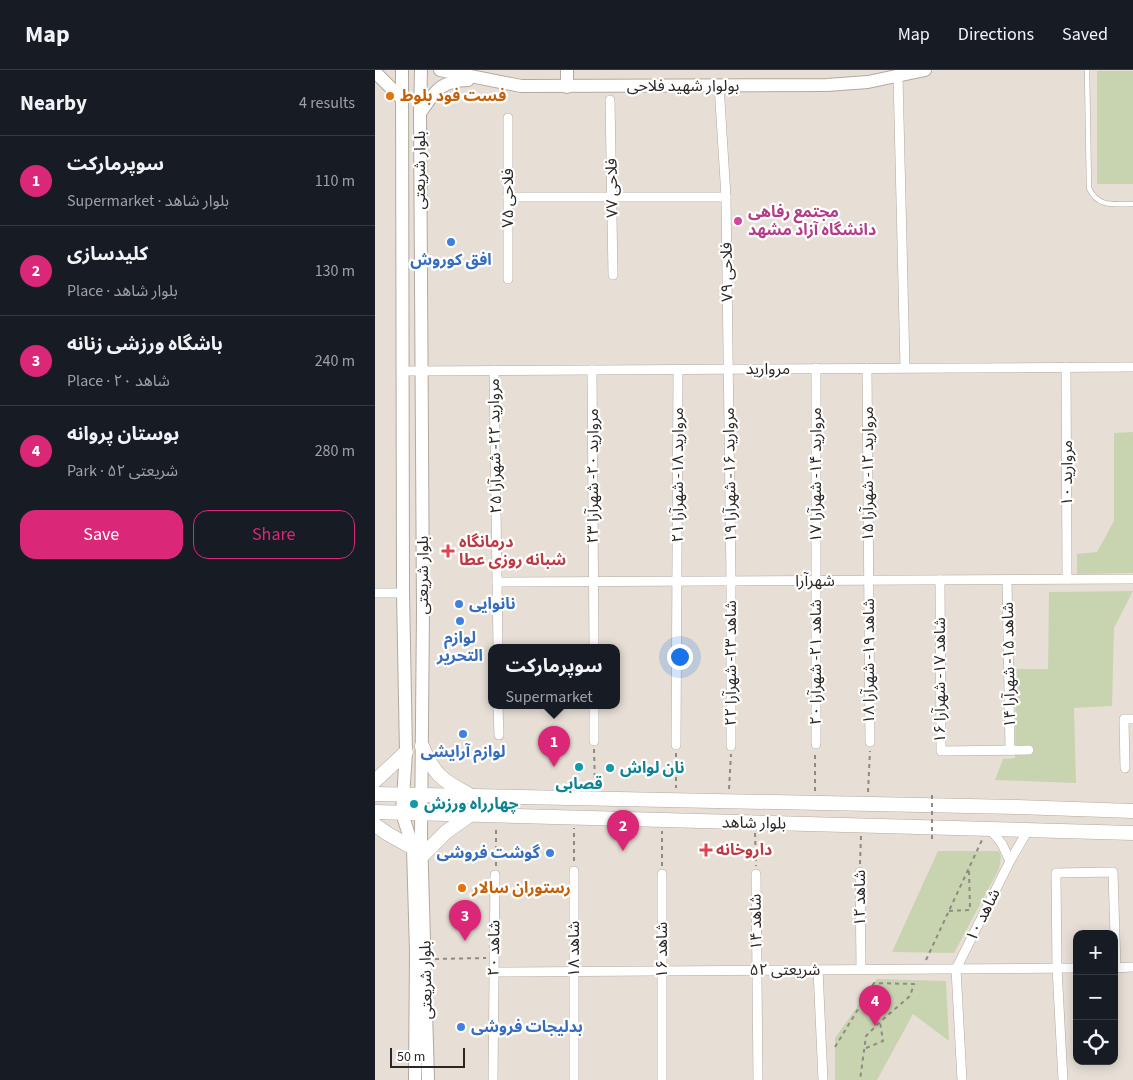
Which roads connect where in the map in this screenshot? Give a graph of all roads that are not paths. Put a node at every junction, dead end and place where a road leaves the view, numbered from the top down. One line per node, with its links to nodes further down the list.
1 (402, 70): 12 (main road, بلوار شریعتی)
2 (421, 70): 14 (main road, بلوار شریعتی)
3 (440, 70): 9 (main road, بولوار شهید فلاحی)
4 (567, 70): 11 (main road)
5 (925, 70): 8 (main road, بولوار شهید فلاحی)
6 (1087, 70): 19 (lane)
7 (375, 72): 12 (main road)
8 (898, 76): 10 (main road, بولوار شهید فلاحی); 22 (street)
9 (482, 79): 11 (main road, بولوار شهید فلاحی); 14 (main road)
10 (719, 85): 11 (main road, بولوار شهید فلاحی); 16 (street, فلاحی ۷۹)
11 (567, 87)
12 (402, 99): 31 (main road, بلوار شریعتی)
13 (610, 100): 18 (street, فلاحی ۷۷)
14 (420, 113): 32 (main road, بلوار شریعتی)
15 (508, 118): 17 (street, فلاحی ۷۵)
16 (726, 196): 18 (street); 28 (street, فلاحی ۷۹)
17 (508, 197): 18 (street); 21 (street, فلاحی ۷۵)
18 (612, 197): 20 (street, فلاحی ۷۷)
19 (1133, 204)
20 (613, 275)
21 (508, 279)
22 (905, 367): 23 (street, مروارید); 26 (street, مروارید)
23 (1066, 367): 24 (street, مروارید); 33 (street, مروارید ۱۰)
24 (1133, 367)
25 (815, 368): 26 (street, مروارید); 28 (street, مروارید); 39 (street, مروارید ۱۴- شهرآرا ۱۷)
26 (867, 368): 35 (street, مروارید ۱۲- شهرآرا ۱۵)
27 (678, 369): 28 (street, مروارید); 30 (street, مروارید); 42 (street, مروارید ۱۸- شهرآرا ۲۱)
28 (729, 369): 38 (street, مروارید ۱۶- شهرآرا ۱۹)
29 (494, 370): 30 (street, مروارید); 32 (street, مروارید); 40 (street, مروارید ۲۲- شهرآرا ۲۵)
30 (593, 370): 41 (street, مروارید ۲۰- شهرآرا ۲۳)
31 (403, 371): 32 (street, مروارید); 44 (main road, بلوار شریعتی)
32 (422, 371): 55 (main road, بلوار شریعتی)
33 (1067, 579): 34 (street, شهرآرا); 37 (street, شهرآرا)
34 (1133, 579)
35 (869, 580): 36 (street, شهرآرا); 39 (street, شهرآرا); 52 (street, شاهد ۱۹- شهرآرا ۱۸)
36 (940, 580): 37 (street, شهرآرا); 57 (street, شاهد ۱۷- شهرآرا ۱۶)
37 (1007, 580): 57 (street, شاهد ۱۵- شهرآرا ۱۴)
38 (731, 581): 39 (street, شهرآرا); 42 (street, شهرآرا); 56 (street, شاهد ۲۳- شهرآرا ۲۲)
39 (817, 581): 53 (street, شاهد ۲۱- شهرآرا ۲۰)
40 (497, 582): 41 (street, شهرآرا); 45 (street, مروارید ۲۲- شهرآرا ۲۵)
41 (593, 582): 42 (street, شهرآرا); 46 (street, مروارید ۲۰- شهرآرا ۲۳)
42 (678, 582): 54 (street, مروارید ۱۸- شهرآرا ۲۱)
43 (375, 593): 44 (street)
44 (403, 593): 59 (main road, بلوار شریعتی)
45 (498, 644)
46 (594, 644)
47 (498, 709): 50 (street)
48 (594, 709): 51 (street)
49 (1133, 719): 60 (street)
50 (499, 735)
51 (594, 741)
52 (870, 742)
53 (816, 744)
54 (676, 745)
55 (422, 746): 64 (main road, بلوار شریعتی); 65 (main road)
56 (731, 746)
57 (1010, 750): 58 (street, شاهد ۱۷- شهرآرا ۱۶)
58 (1029, 750)
59 (406, 752): 61 (main road); 63 (main road, بلوار شریعتی)
60 (1125, 768)
61 (375, 781)
62 (375, 794): 63 (main road, بلوار شاهد)
63 (403, 794): 64 (main road, بلوار شاهد); 68 (main road, بلوار شریعتی)
64 (422, 794): 65 (main road, بلوار شاهد); 69 (main road, بلوار شریعتی)
65 (471, 796): 66 (main road, بلوار شاهد)
66 (1133, 811)
67 (375, 812): 68 (main road, بلوار شاهد)
68 (402, 813): 69 (main road, بلوار شاهد); 75 (main road, بلوار شریعتی)
69 (422, 813): 70 (main road, بلوار شاهد); 75 (main road, بلوار شریعتی)
70 (470, 815): 72 (main road, بلوار شاهد); 75 (main road)
71 (375, 825): 75 (main road)
72 (989, 829): 73 (main road, بلوار شاهد); 76 (street)
73 (1029, 830): 74 (main road, بلوار شاهد); 76 (street, شاهد ۱۰)
74 (1133, 833)
75 (418, 852): 94 (main road, بلوار شریعتی); 95 (main road, بلوار شریعتی)
76 (1010, 861): 87 (street, شاهد ۱۰)
77 (574, 871): 93 (street, شاهد ۱۸)
78 (860, 872): 90 (street, شاهد ۱۲)
79 (662, 874): 91 (street, شاهد ۱۶)
80 (756, 874): 88 (street, شاهد ۱۴)
81 (495, 875): 92 (street, شاهد ۲۰)
82 (1114, 930): 84 (street)
83 (1133, 967): 86 (street)
84 (1057, 968): 85 (street, شریعتی ۵۲); 87 (street, شریعتی ۵۲); 102 (street)
85 (1073, 968)
86 (1118, 968)
87 (957, 969): 90 (street, شریعتی ۵۲); 101 (street)
88 (757, 970): 89 (street, شریعتی ۵۲); 91 (street, شریعتی ۵۲); 99 (street, شاهد ۱۴)
89 (818, 970): 90 (street, شریعتی ۵۲); 100 (street)
90 (861, 970)
91 (662, 971): 93 (street, شریعتی ۵۲); 98 (street, شاهد ۱۶)
92 (494, 972): 93 (street, شریعتی ۵۲); 96 (street, شاهد ۲۰)
93 (574, 972): 97 (street, شاهد ۱۸)
94 (415, 1080)
95 (428, 1080)
96 (493, 1080)
97 (574, 1080)
98 (662, 1080)
99 (758, 1080)
100 (823, 1080)
101 (962, 1080)
102 (1063, 1080)

